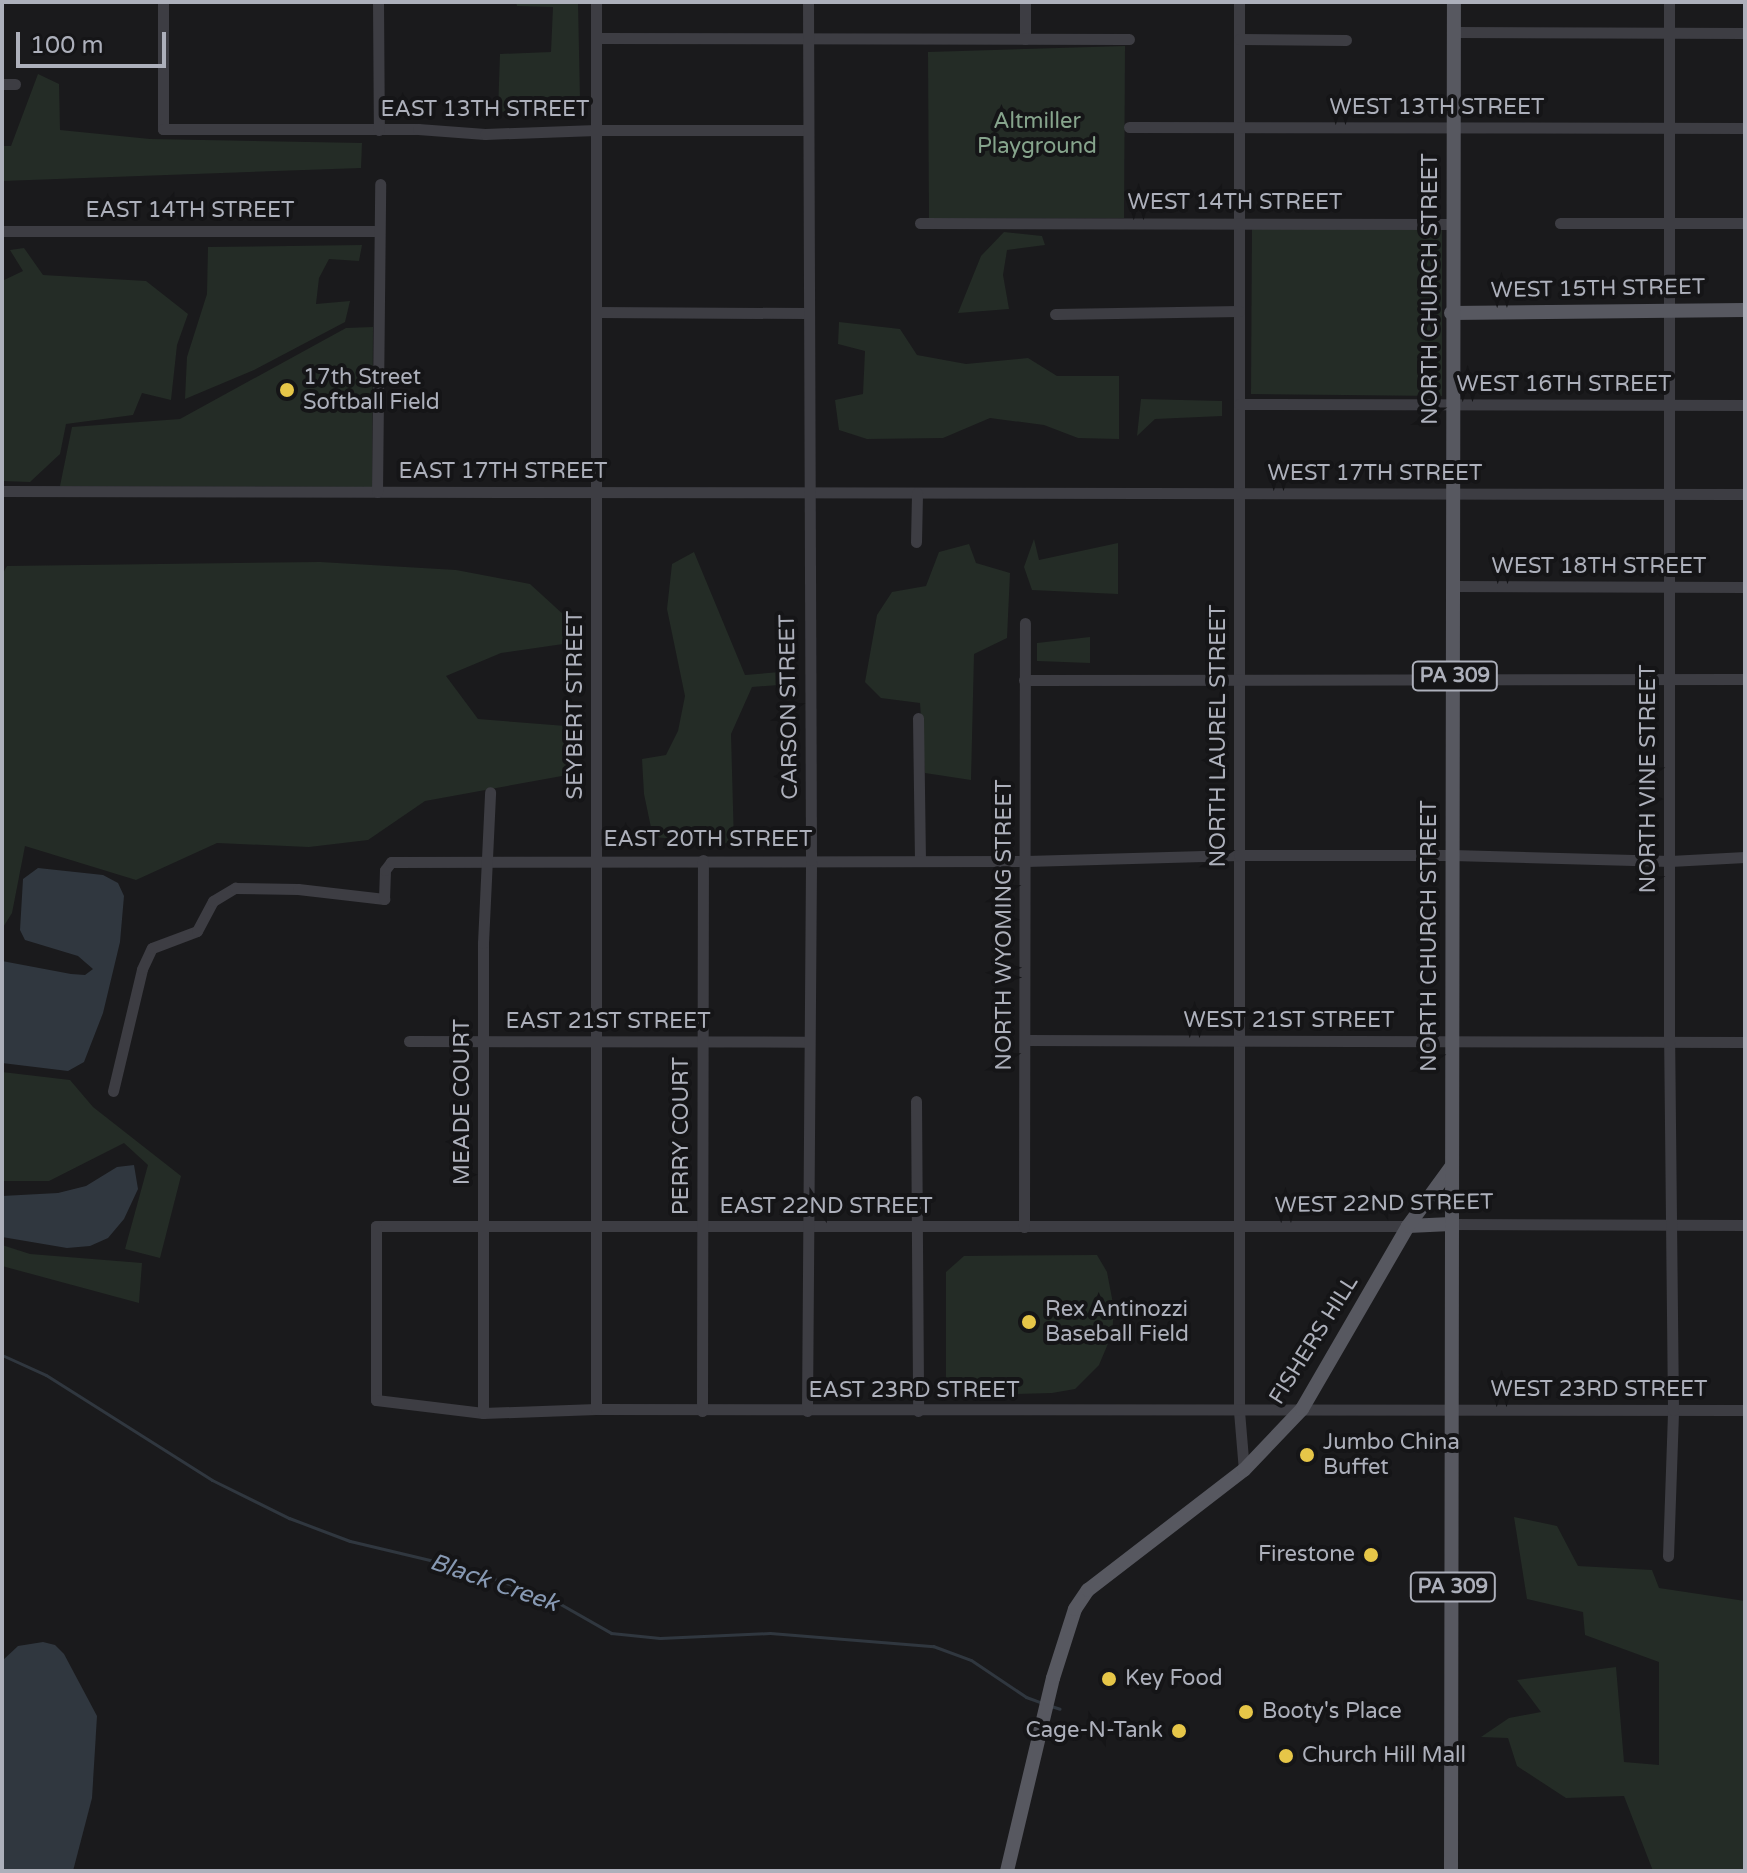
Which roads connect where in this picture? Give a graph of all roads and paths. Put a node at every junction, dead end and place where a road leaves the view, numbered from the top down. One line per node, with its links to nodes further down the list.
1 (163, 2): 25 (street, EAST 13TH STREET)
2 (378, 2): 25 (street)
3 (596, 2): 12 (street, SEYBERT STREET)
4 (808, 2): 13 (street, CARSON STREET)
5 (1025, 2): 14 (street)
6 (1239, 2): 16 (street, NORTH LAUREL STREET)
7 (1454, 2): 9 (main road, NORTH CHURCH STREET / PA 309)
8 (1669, 2): 10 (street, NORTH VINE STREET)
9 (1454, 32): 10 (street); 22 (main road, NORTH CHURCH STREET / PA 309)
10 (1669, 33): 11 (street); 23 (street, NORTH VINE STREET)
11 (1745, 33)
12 (596, 38): 13 (street); 26 (street, SEYBERT STREET)
13 (808, 39): 14 (street); 27 (street, CARSON STREET)
14 (1025, 39): 15 (street)
15 (1129, 39)
16 (1239, 39): 17 (street); 21 (street, NORTH LAUREL STREET)
17 (1346, 40)
18 (2, 84): 19 (street)
19 (15, 84)
20 (1129, 127): 21 (street, WEST 13TH STREET)
21 (1239, 128): 22 (street, WEST 13TH STREET); 30 (street, NORTH LAUREL STREET)
22 (1453, 128): 23 (street, WEST 13TH STREET); 34 (main road, NORTH CHURCH STREET / PA 309)
23 (1669, 128): 24 (street, WEST 13TH STREET); 32 (street, NORTH VINE STREET)
24 (1745, 128)
25 (379, 130): 26 (street, EAST 13TH STREET)
26 (596, 130): 27 (street, EAST 13TH STREET); 40 (street, SEYBERT STREET)
27 (807, 130): 41 (street, CARSON STREET)
28 (380, 184): 36 (street)
29 (920, 223): 30 (street, WEST 14TH STREET)
30 (1239, 223): 34 (street, WEST 14TH STREET); 39 (street, NORTH LAUREL STREET)
31 (1560, 223): 32 (street)
32 (1669, 223): 33 (street); 37 (street, NORTH VINE STREET)
33 (1745, 223)
34 (1453, 224): 42 (main road, NORTH CHURCH STREET / PA 309)
35 (2, 231): 36 (street, EAST 14TH STREET)
36 (377, 231): 49 (street)
37 (1671, 310): 38 (main road, WEST 15TH STREET); 42 (main road, WEST 15TH STREET); 46 (street, NORTH VINE STREET)
38 (1745, 310)
39 (1239, 311): 43 (street); 44 (street, NORTH LAUREL STREET)
40 (596, 312): 41 (street); 50 (street, SEYBERT STREET)
41 (808, 313): 51 (street, CARSON STREET)
42 (1451, 313): 45 (main road, NORTH CHURCH STREET / PA 309)
43 (1055, 314)
44 (1239, 404): 45 (street, WEST 16TH STREET); 54 (street, NORTH LAUREL STREET)
45 (1453, 405): 46 (street, WEST 16TH STREET); 55 (main road, NORTH CHURCH STREET / PA 309)
46 (1669, 405): 47 (street, WEST 16TH STREET); 56 (street, NORTH VINE STREET)
47 (1745, 405)
48 (2, 491): 49 (street, EAST 17TH STREET)
49 (377, 492): 50 (street, EAST 17TH STREET)
50 (596, 492): 51 (street, EAST 17TH STREET); 73 (street, SEYBERT STREET)
51 (807, 493): 52 (street, EAST 17TH STREET); 75 (street, CARSON STREET)
52 (917, 493): 53 (street, EAST 17TH STREET); 58 (street)
53 (1005, 493): 54 (street, WEST 17TH STREET)
54 (1239, 493): 55 (street, WEST 17TH STREET); 65 (street, NORTH LAUREL STREET)
55 (1453, 494): 56 (street, WEST 17TH STREET); 59 (main road, NORTH CHURCH STREET / PA 309)
56 (1669, 494): 57 (street, WEST 17TH STREET); 60 (street, NORTH VINE STREET)
57 (1745, 494)
58 (916, 542)
59 (1452, 586): 60 (street, WEST 18TH STREET); 63 (main road, NORTH CHURCH STREET / PA 309)
60 (1669, 587): 61 (street, WEST 18TH STREET); 64 (street, NORTH VINE STREET)
61 (1745, 587)
62 (1025, 623): 67 (street, NORTH WYOMING STREET)
63 (1455, 677): 64 (street); 65 (street); 71 (main road, NORTH CHURCH STREET / PA 309)
64 (1668, 677): 66 (street); 78 (street, NORTH VINE STREET)
65 (1238, 678): 67 (street); 70 (street, NORTH LAUREL STREET)
66 (1745, 679)
67 (1024, 680): 77 (street, NORTH WYOMING STREET)
68 (918, 718): 76 (street)
69 (490, 792): 79 (street, MEADE COURT)
70 (1239, 855): 71 (street, EAST 20TH STREET); 77 (street, EAST 20TH STREET); 82 (street, NORTH LAUREL STREET)
71 (1452, 855): 78 (street, EAST 20TH STREET); 83 (main road, NORTH CHURCH STREET / PA 309)
72 (1745, 857): 78 (street, EAST 20TH STREET)
73 (596, 860): 74 (street, EAST 20TH STREET); 79 (street, EAST 20TH STREET); 85 (street, SEYBERT STREET)
74 (703, 860): 75 (street, EAST 20TH STREET); 86 (street, PERRY COURT)
75 (811, 860): 76 (street, EAST 20TH STREET); 87 (street, CARSON STREET)
76 (920, 860): 77 (street, EAST 20TH STREET)
77 (1026, 861): 80 (street, NORTH WYOMING STREET)
78 (1670, 861): 88 (street, NORTH VINE STREET)
79 (489, 862): 84 (street, MEADE COURT); 90 (street, EAST 20TH STREET)
80 (1025, 1040): 82 (street, WEST 21ST STREET); 102 (street, NORTH WYOMING STREET)
81 (409, 1041): 84 (street, EAST 21ST STREET)
82 (1239, 1041): 83 (street, WEST 21ST STREET); 103 (street, NORTH LAUREL STREET)
83 (1451, 1041): 88 (street, WEST 21ST STREET); 92 (main road, NORTH CHURCH STREET / PA 309)
84 (483, 1042): 85 (street, EAST 21ST STREET); 96 (street, MEADE COURT)
85 (596, 1042): 86 (street, EAST 21ST STREET); 97 (street, SEYBERT STREET)
86 (702, 1042): 87 (street, EAST 21ST STREET); 99 (street, PERRY COURT)
87 (807, 1042): 100 (street, CARSON STREET)
88 (1669, 1042): 89 (street, WEST 21ST STREET); 94 (street, NORTH VINE STREET)
89 (1745, 1042)
90 (113, 1091)
91 (916, 1101): 101 (street)
92 (1451, 1167): 93 (main road, NORTH CHURCH STREET / PA 309); 98 (main road, FISHERS HILL)
93 (1451, 1224): 94 (street, WEST 22ND STREET); 98 (main road, WEST 22ND STREET); 106 (main road, NORTH CHURCH STREET / PA 309)
94 (1671, 1225): 95 (street, WEST 22ND STREET); 107 (street, NORTH VINE STREET)
95 (1745, 1225)
96 (483, 1226): 97 (street, EAST 22ND STREET); 113 (street, MEADE COURT); 113 (street, EAST 23RD STREET)
97 (596, 1226): 99 (street, EAST 22ND STREET); 104 (street, SEYBERT STREET)
98 (1408, 1226): 103 (street, WEST 22ND STREET); 105 (main road, FISHERS HILL)
99 (702, 1227): 100 (street, EAST 22ND STREET); 109 (street, PERRY COURT)
100 (807, 1227): 101 (street, EAST 22ND STREET); 110 (street, CARSON STREET)
101 (915, 1227): 102 (street, EAST 22ND STREET); 111 (street)
102 (1024, 1227): 103 (street, WEST 22ND STREET)
103 (1239, 1228): 112 (street, NORTH LAUREL STREET)
104 (596, 1409): 109 (street, EAST 23RD STREET); 113 (street, EAST 23RD STREET)
105 (1302, 1409): 106 (street, EAST 23RD STREET); 112 (street, EAST 23RD STREET); 114 (main road, FISHERS HILL)
106 (1454, 1410): 107 (street, WEST 23RD STREET); 116 (main road, NORTH CHURCH STREET / PA 309)
107 (1673, 1410): 108 (street, WEST 23RD STREET); 115 (street, NORTH VINE STREET)
108 (1745, 1410)
109 (702, 1411): 110 (street, EAST 23RD STREET)
110 (807, 1411): 111 (street, EAST 23RD STREET)
111 (918, 1411): 112 (street, EAST 23RD STREET)
112 (1239, 1411): 114 (street, NORTH LAUREL STREET)
113 (483, 1413)
114 (1244, 1470): 117 (main road, FISHERS HILL)
115 (1668, 1556)
116 (1451, 1867)
117 (1007, 1871)

